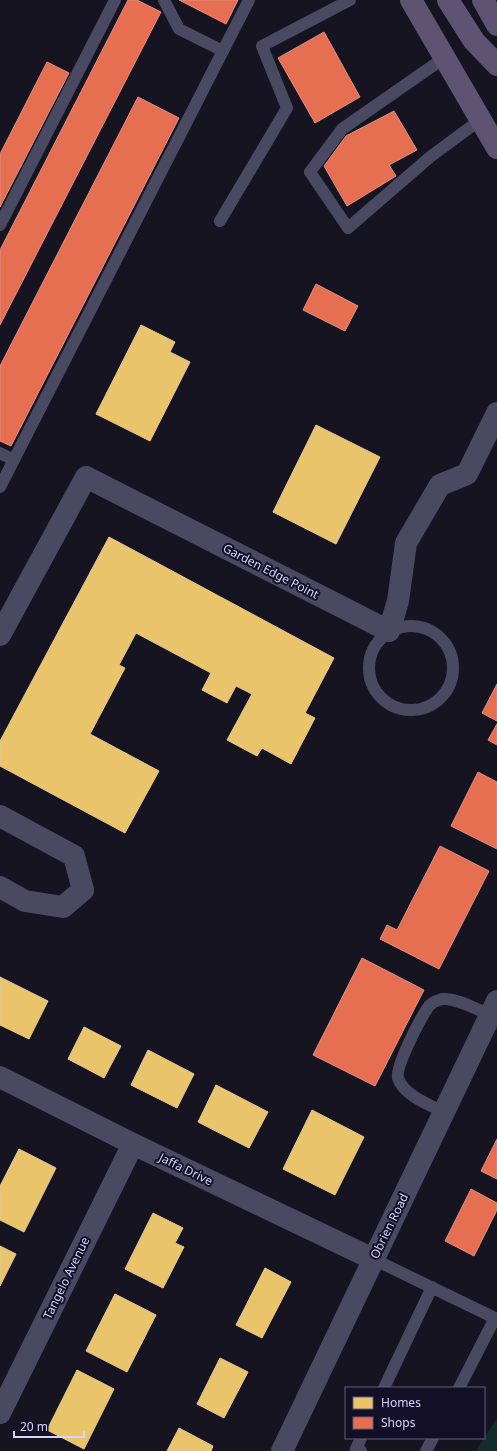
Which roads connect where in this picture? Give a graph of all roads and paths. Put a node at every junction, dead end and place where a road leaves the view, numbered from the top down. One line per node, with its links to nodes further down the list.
1 (115, 0): 15 (lane)
2 (164, 0): 9 (lane)
3 (249, 0): 9 (lane)
4 (350, 0): 14 (lane)
5 (411, 0): 10 (main road)
6 (448, 0): 11 (main road)
7 (483, 0): 8 (main road)
8 (497, 25)
9 (223, 51): 18 (lane)
10 (444, 58): 12 (main road); 12 (lane)
11 (497, 65)
12 (480, 120): 13 (main road)
13 (497, 148)
14 (220, 221)
15 (0, 224)
16 (497, 414): 20 (street)
17 (0, 453): 18 (lane)
18 (14, 460): 19 (lane)
19 (0, 487)
20 (389, 631): 20 (lane); 21 (street, Garden Edge Point)
21 (0, 635)
22 (0, 816): 23 (street)
23 (0, 887)
24 (494, 1008): 26 (street, Obrien Road); 26 (lane)
25 (0, 1077): 27 (street, Jaffa Drive)
26 (444, 1112): 28 (street, Obrien Road)
27 (133, 1144): 28 (street, Jaffa Drive); 33 (street, Tangelo Avenue)
28 (373, 1260): 29 (lane); 35 (street, Obrien Road)
29 (432, 1287): 30 (lane); 31 (lane)
30 (496, 1319): 32 (lane)
31 (384, 1387)
32 (460, 1387)
33 (0, 1413)
34 (432, 1439): 36 (lane)
35 (282, 1451)
36 (426, 1451)

